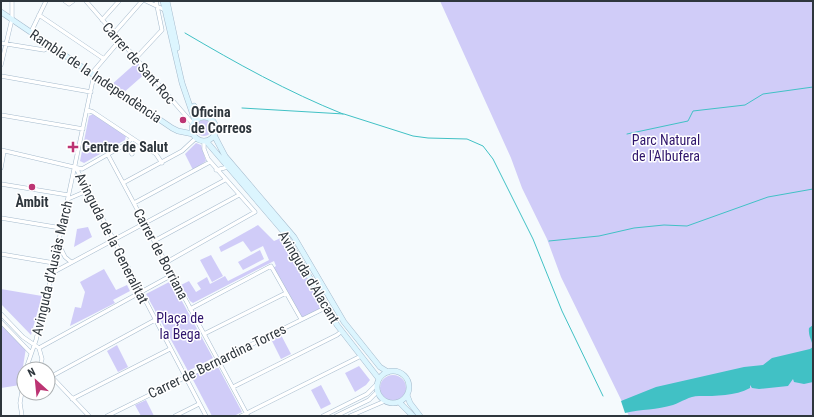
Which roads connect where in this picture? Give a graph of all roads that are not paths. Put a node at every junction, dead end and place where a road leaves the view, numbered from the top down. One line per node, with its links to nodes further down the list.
1 (12, 1): 16 (street)
2 (46, 1): 15 (street)
3 (65, 1): 4 (street)
4 (73, 1)
5 (86, 1): 17 (street, Carrer de Sant Roc)
6 (119, 1): 17 (street)
7 (142, 1): 19 (street)
8 (146, 1): 12 (street)
9 (156, 1): 12 (street)
10 (163, 1): 13 (main road)
11 (167, 1): 32 (main road)
12 (157, 7): 13 (street); 25 (street)
13 (165, 10): 33 (main road)
14 (1, 12): 16 (main road, Rambla de la Independència)
15 (39, 15): 18 (street); 24 (street)
16 (12, 19): 18 (main road, Rambla de la Independència); 22 (street)
17 (102, 20): 19 (street, Carrer de Sant Roc)
18 (30, 32): 23 (main road, Rambla de la Independència)
19 (114, 33): 20 (street, Carrer de Sant Roc)
20 (120, 40): 24 (street); 25 (street, Carrer de Sant Roc)
21 (1, 43): 22 (street)
22 (6, 44): 23 (street); 26 (street)
23 (52, 46): 27 (main road, Rambla de la Independència)
24 (104, 58): 27 (street)
25 (135, 59): 33 (street, Carrer de Sant Roc)
26 (1, 66)
27 (93, 74): 29 (street, Avinguda d'Ausiàs March); 36 (main road, Rambla de la Independència)
28 (1, 76): 29 (street)
29 (91, 92): 30 (street, Avinguda d'Ausiàs March)
30 (87, 110): 34 (street, Avinguda d'Ausiàs March); 37 (street)
31 (1, 115): 34 (street)
32 (203, 117): 33 (main road); 35 (main road)
33 (194, 123): 36 (main road)
34 (83, 129): 45 (street, Avinguda d'Ausiàs March)
35 (214, 135): 38 (main road); 86 (main road, Avinguda d'Alacant)
36 (195, 136): 38 (main road); 44 (street)
37 (132, 138): 39 (street); 44 (street)
38 (205, 141): 43 (street); 46 (main road, Avinguda d'Alacant)
39 (126, 144): 41 (street); 42 (street)
40 (3, 151): 45 (street); 47 (street)
41 (132, 154)
42 (108, 155): 45 (street); 50 (street, Carrer de Borriana)
43 (210, 162): 48 (street); 55 (street)
44 (162, 163): 50 (street)
45 (75, 166): 52 (street, Avinguda de la Generalitat); 54 (street, Avinguda d'Ausiàs March)
46 (228, 167): 48 (street); 70 (main road, Avinguda d'Alacant)
47 (1, 168)
48 (216, 170): 49 (street)
49 (225, 180): 53 (street); 57 (street)
50 (123, 183): 55 (street, Carrer de Borriana)
51 (1, 184): 54 (street)
52 (88, 193): 54 (street); 59 (street, Avinguda de la Generalitat)
53 (239, 195): 60 (street); 65 (street)
54 (68, 197): 58 (street, Avinguda d'Ausiàs March)
55 (134, 202): 57 (street, Carrer de Borriana)
56 (1, 218): 58 (street)
57 (144, 223): 59 (street); 60 (street, Carrer de Borriana)
58 (61, 228): 61 (street, Avinguda d'Ausiàs March)
59 (114, 240): 63 (street); 69 (street, Avinguda de la Generalitat)
60 (154, 242): 65 (street, Carrer de Borriana)
61 (58, 243): 63 (street); 64 (street, Avinguda d'Ausiàs March)
62 (1, 254): 64 (street)
63 (71, 262): 66 (street)
64 (54, 263): 66 (street, Avinguda d'Ausiàs March)
65 (165, 263): 67 (street, Carrer de Borriana)
66 (52, 273): 78 (street, Avinguda d'Ausiàs March)
67 (172, 276): 69 (street); 71 (street, Carrer de Borriana)
68 (286, 292): 71 (street); 73 (street); 77 (street)
69 (140, 293): 74 (street, Avinguda de la Generalitat); 79 (street)
70 (327, 307): 73 (street, Carrer de Bernardina Torres); 76 (main road, Avinguda d'Alacant)
71 (190, 309): 77 (street, Carrer de Borriana)
72 (1, 314): 78 (street)
73 (300, 319): 83 (street, Carrer de Bernardina Torres)
74 (155, 320): 80 (street, Avinguda de la Generalitat); 87 (street)
75 (1, 322): 81 (street)
76 (342, 331): 82 (main road, Avinguda d'Alacant); 91 (street)
77 (204, 334): 83 (street, Carrer de Borriana)
78 (34, 343): 79 (street); 81 (street, Avinguda d'Ausiàs March)
79 (39, 348): 85 (street)
80 (170, 349): 88 (street, Avinguda de la Generalitat); 94 (street)
81 (31, 353): 84 (street, Avinguda d'Ausiàs March)
82 (362, 355): 90 (main road, Avinguda d'Alacant); 99 (street)
83 (218, 360): 88 (street, Carrer de Bernardina Torres); 91 (street, Carrer de Borriana)
84 (28, 361)
85 (41, 361)
86 (388, 372): 90 (main road); 93 (main road)
87 (56, 374)
88 (185, 376): 98 (street, Avinguda de la Generalitat); 102 (street, Carrer de Bernardina Torres)
89 (56, 381): 94 (street)
90 (378, 382): 92 (main road); 106 (street)
91 (233, 387): 99 (street, Carrer de Borriana)
92 (378, 391): 96 (main road); 107 (street)
93 (407, 395): 97 (main road); 110 (main road)
94 (72, 399): 101 (street)
95 (20, 401): 100 (street)
96 (385, 401): 97 (main road); 108 (street)
97 (399, 402): 109 (main road)
98 (199, 404): 103 (street); 104 (street, Avinguda de la Generalitat)
99 (248, 415): 105 (street)
100 (22, 416)
101 (89, 416)
102 (107, 416)
103 (175, 416)
104 (206, 416)
105 (241, 416)
106 (323, 416)
107 (336, 416)
108 (350, 416)
109 (413, 416)
110 (420, 416)

